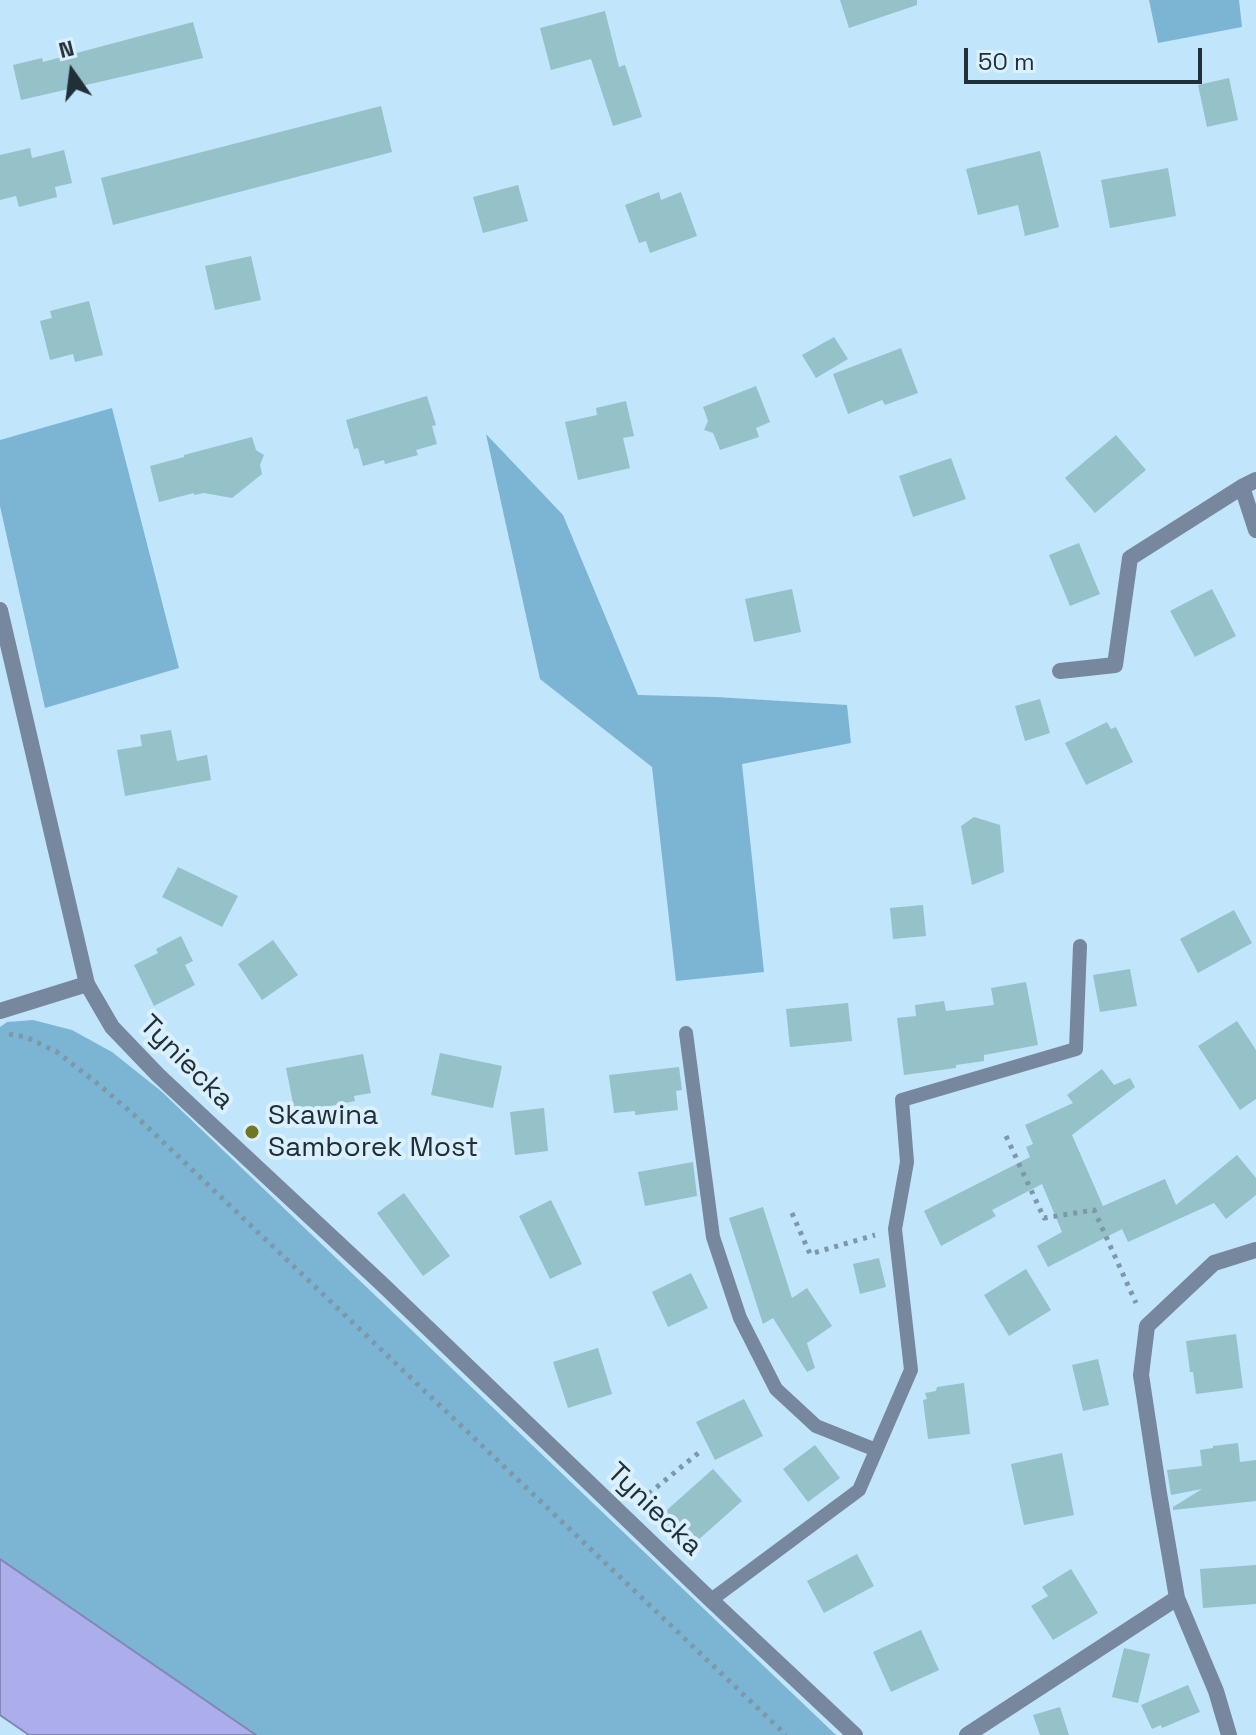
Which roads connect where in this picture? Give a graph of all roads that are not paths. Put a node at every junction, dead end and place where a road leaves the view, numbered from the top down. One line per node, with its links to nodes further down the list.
1 (1249, 484): 2 (street); 4 (street)
2 (1256, 530)
3 (0, 610): 6 (street, Tyniecka)
4 (1060, 671)
5 (1080, 946): 10 (lane)
6 (87, 984): 7 (street); 12 (street, Tyniecka)
7 (0, 1011)
8 (686, 1033): 10 (lane)
9 (1256, 1250): 11 (street)
10 (876, 1450): 12 (lane)
11 (1177, 1598): 14 (street); 15 (street)
12 (711, 1600): 13 (street, Tyniecka)
13 (855, 1735)
14 (967, 1735)
15 (1229, 1735)

